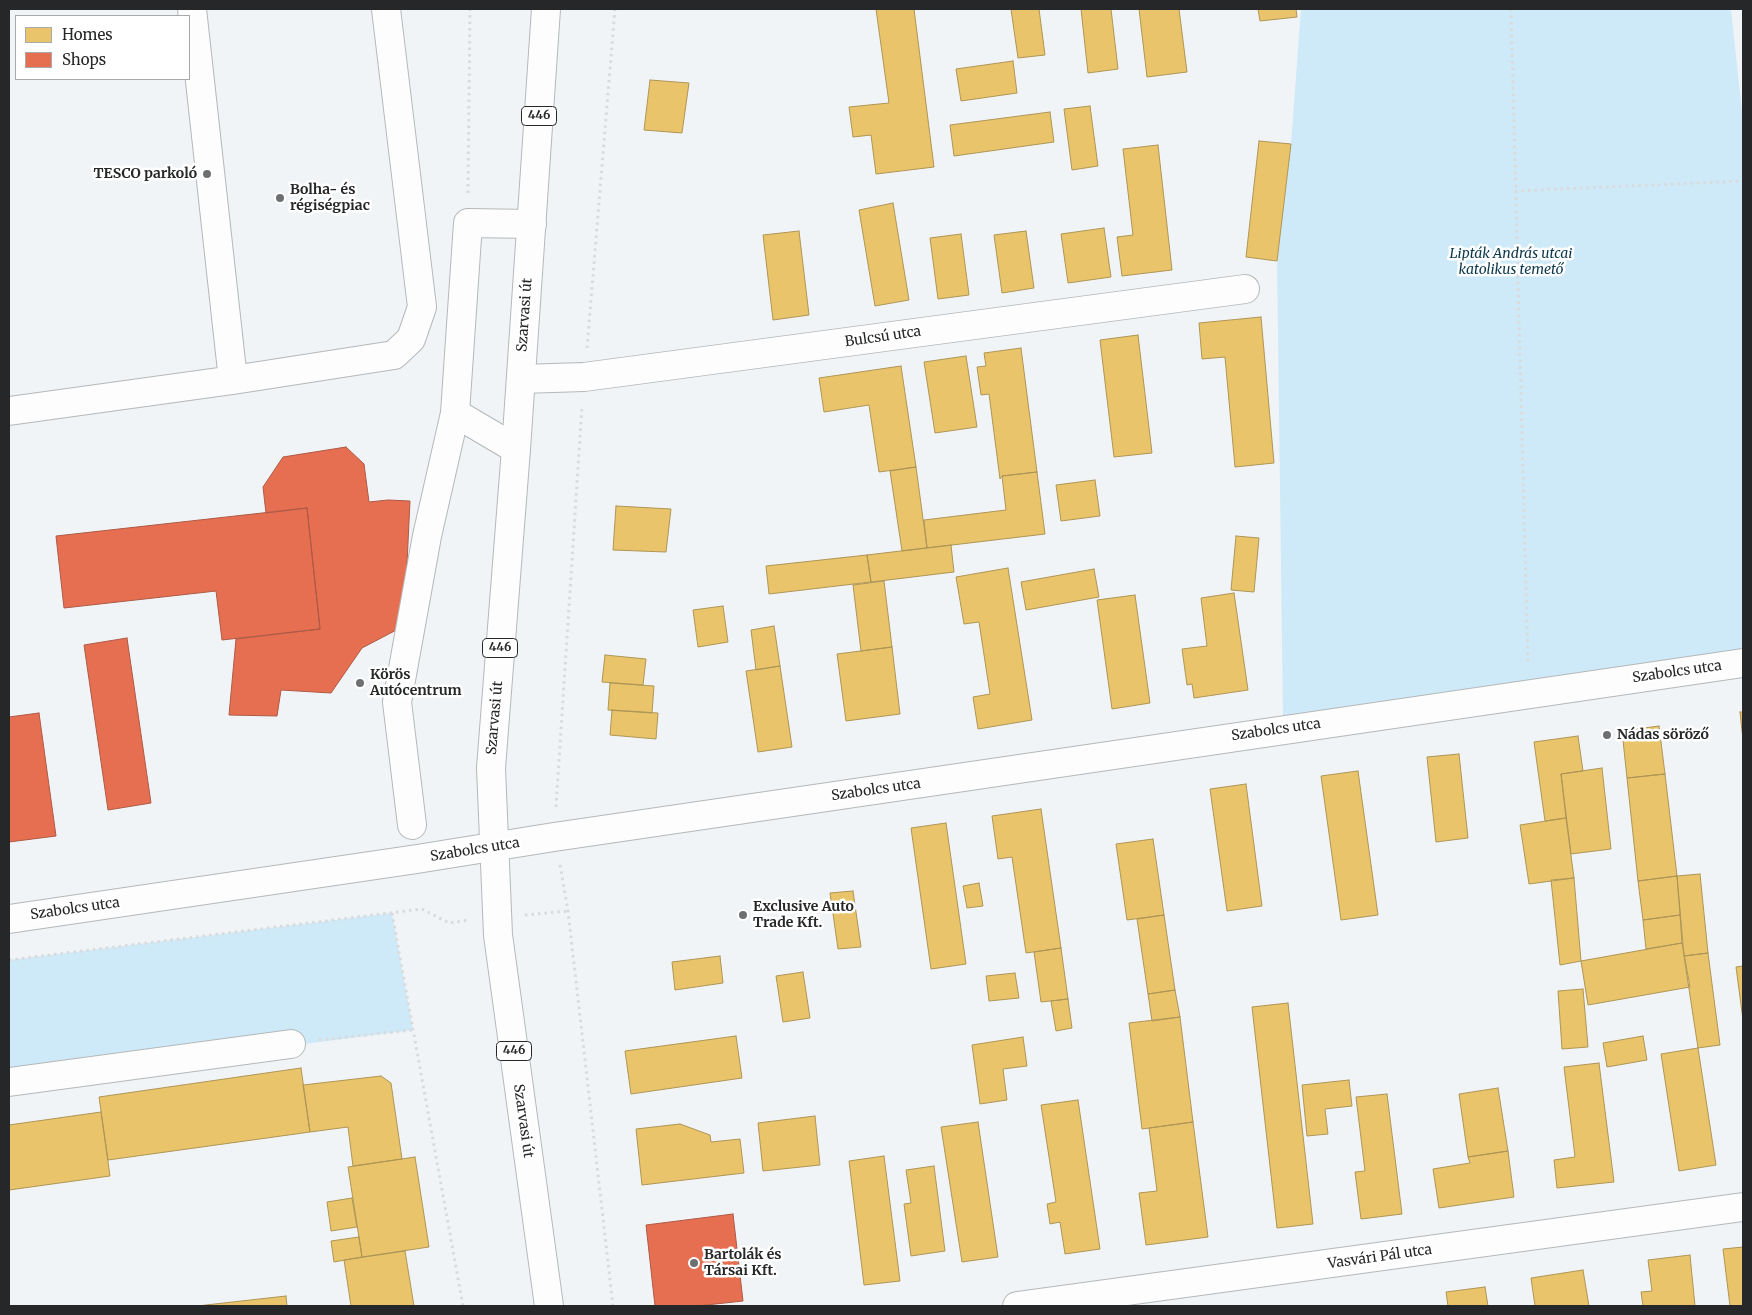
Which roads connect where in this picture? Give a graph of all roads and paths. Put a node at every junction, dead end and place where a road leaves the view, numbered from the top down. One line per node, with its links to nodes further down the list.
1 (192, 9): 14 (street)
2 (386, 9): 14 (street)
3 (470, 9): 9 (path)
4 (546, 9): 10 (street, Szarvasi út / 446)
5 (615, 9): 12 (path)
6 (1510, 9): 8 (path)
7 (1743, 181): 8 (path)
8 (1515, 191): 19 (path)
9 (468, 223): 10 (street); 16 (street)
10 (532, 224): 13 (street, Szarvasi út / 446)
11 (1245, 289): 12 (street, Bulcsú utca)
12 (584, 377): 13 (street, Bulcsú utca); 21 (path)
13 (521, 379): 17 (street, Szarvasi út / 446)
14 (233, 380): 15 (street)
15 (9, 411)
16 (455, 413): 17 (street); 20 (street)
17 (516, 449): 22 (street, Szarvasi út / 446)
18 (1743, 663): 19 (street, Szabolcs utca)
19 (1528, 693): 21 (street, Szabolcs utca)
20 (412, 826)
21 (554, 837): 22 (street, Szabolcs utca); 23 (path)
22 (493, 847): 25 (street, Szarvasi út / 446); 26 (street, Szabolcs utca)
23 (568, 911): 25 (path); 34 (path)
24 (392, 913): 25 (path); 27 (path); 28 (path)
25 (497, 918): 33 (street, Szarvasi út / 446)
26 (9, 919)
27 (9, 960)
28 (413, 1030): 29 (path); 32 (path)
29 (291, 1044): 30 (street)
30 (9, 1082)
31 (1743, 1207): 35 (street, Vasvári Pál utca)
32 (463, 1306)
33 (549, 1306)
34 (613, 1306)
35 (1017, 1306)

